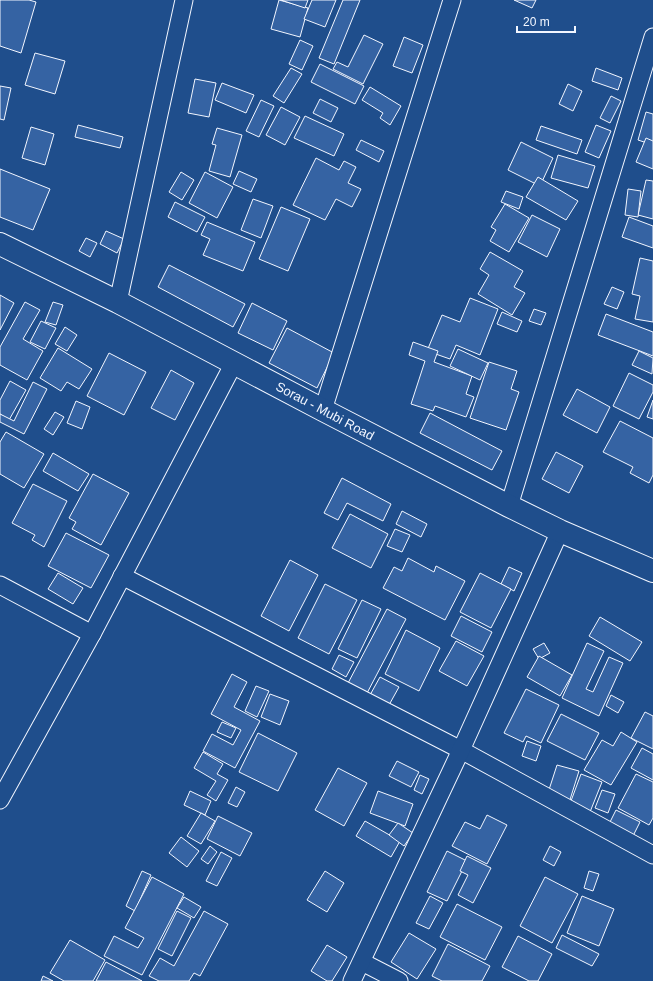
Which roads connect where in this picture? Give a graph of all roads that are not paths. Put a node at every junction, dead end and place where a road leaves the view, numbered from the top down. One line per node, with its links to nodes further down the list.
1 (184, 0): 5 (street)
2 (452, 0): 7 (street)
3 (653, 37): 8 (street)
4 (0, 244): 5 (main road, Sorau - Mubi Road)
5 (118, 302): 6 (main road, Sorau - Mubi Road)
6 (234, 363): 7 (main road, Sorau - Mubi Road); 11 (street)
7 (323, 410): 8 (main road, Sorau - Mubi Road)
8 (509, 506): 9 (main road, Sorau - Mubi Road)
9 (560, 530): 10 (main road, Sorau - Mubi Road); 14 (street)
10 (653, 571)
11 (122, 576): 13 (street); 14 (street)
12 (0, 585): 13 (street)
13 (92, 634): 15 (street)
14 (461, 750): 16 (street); 17 (street)
15 (0, 800)
16 (653, 855)
17 (362, 962): 18 (street); 19 (street)
18 (352, 981)
19 (399, 981)

